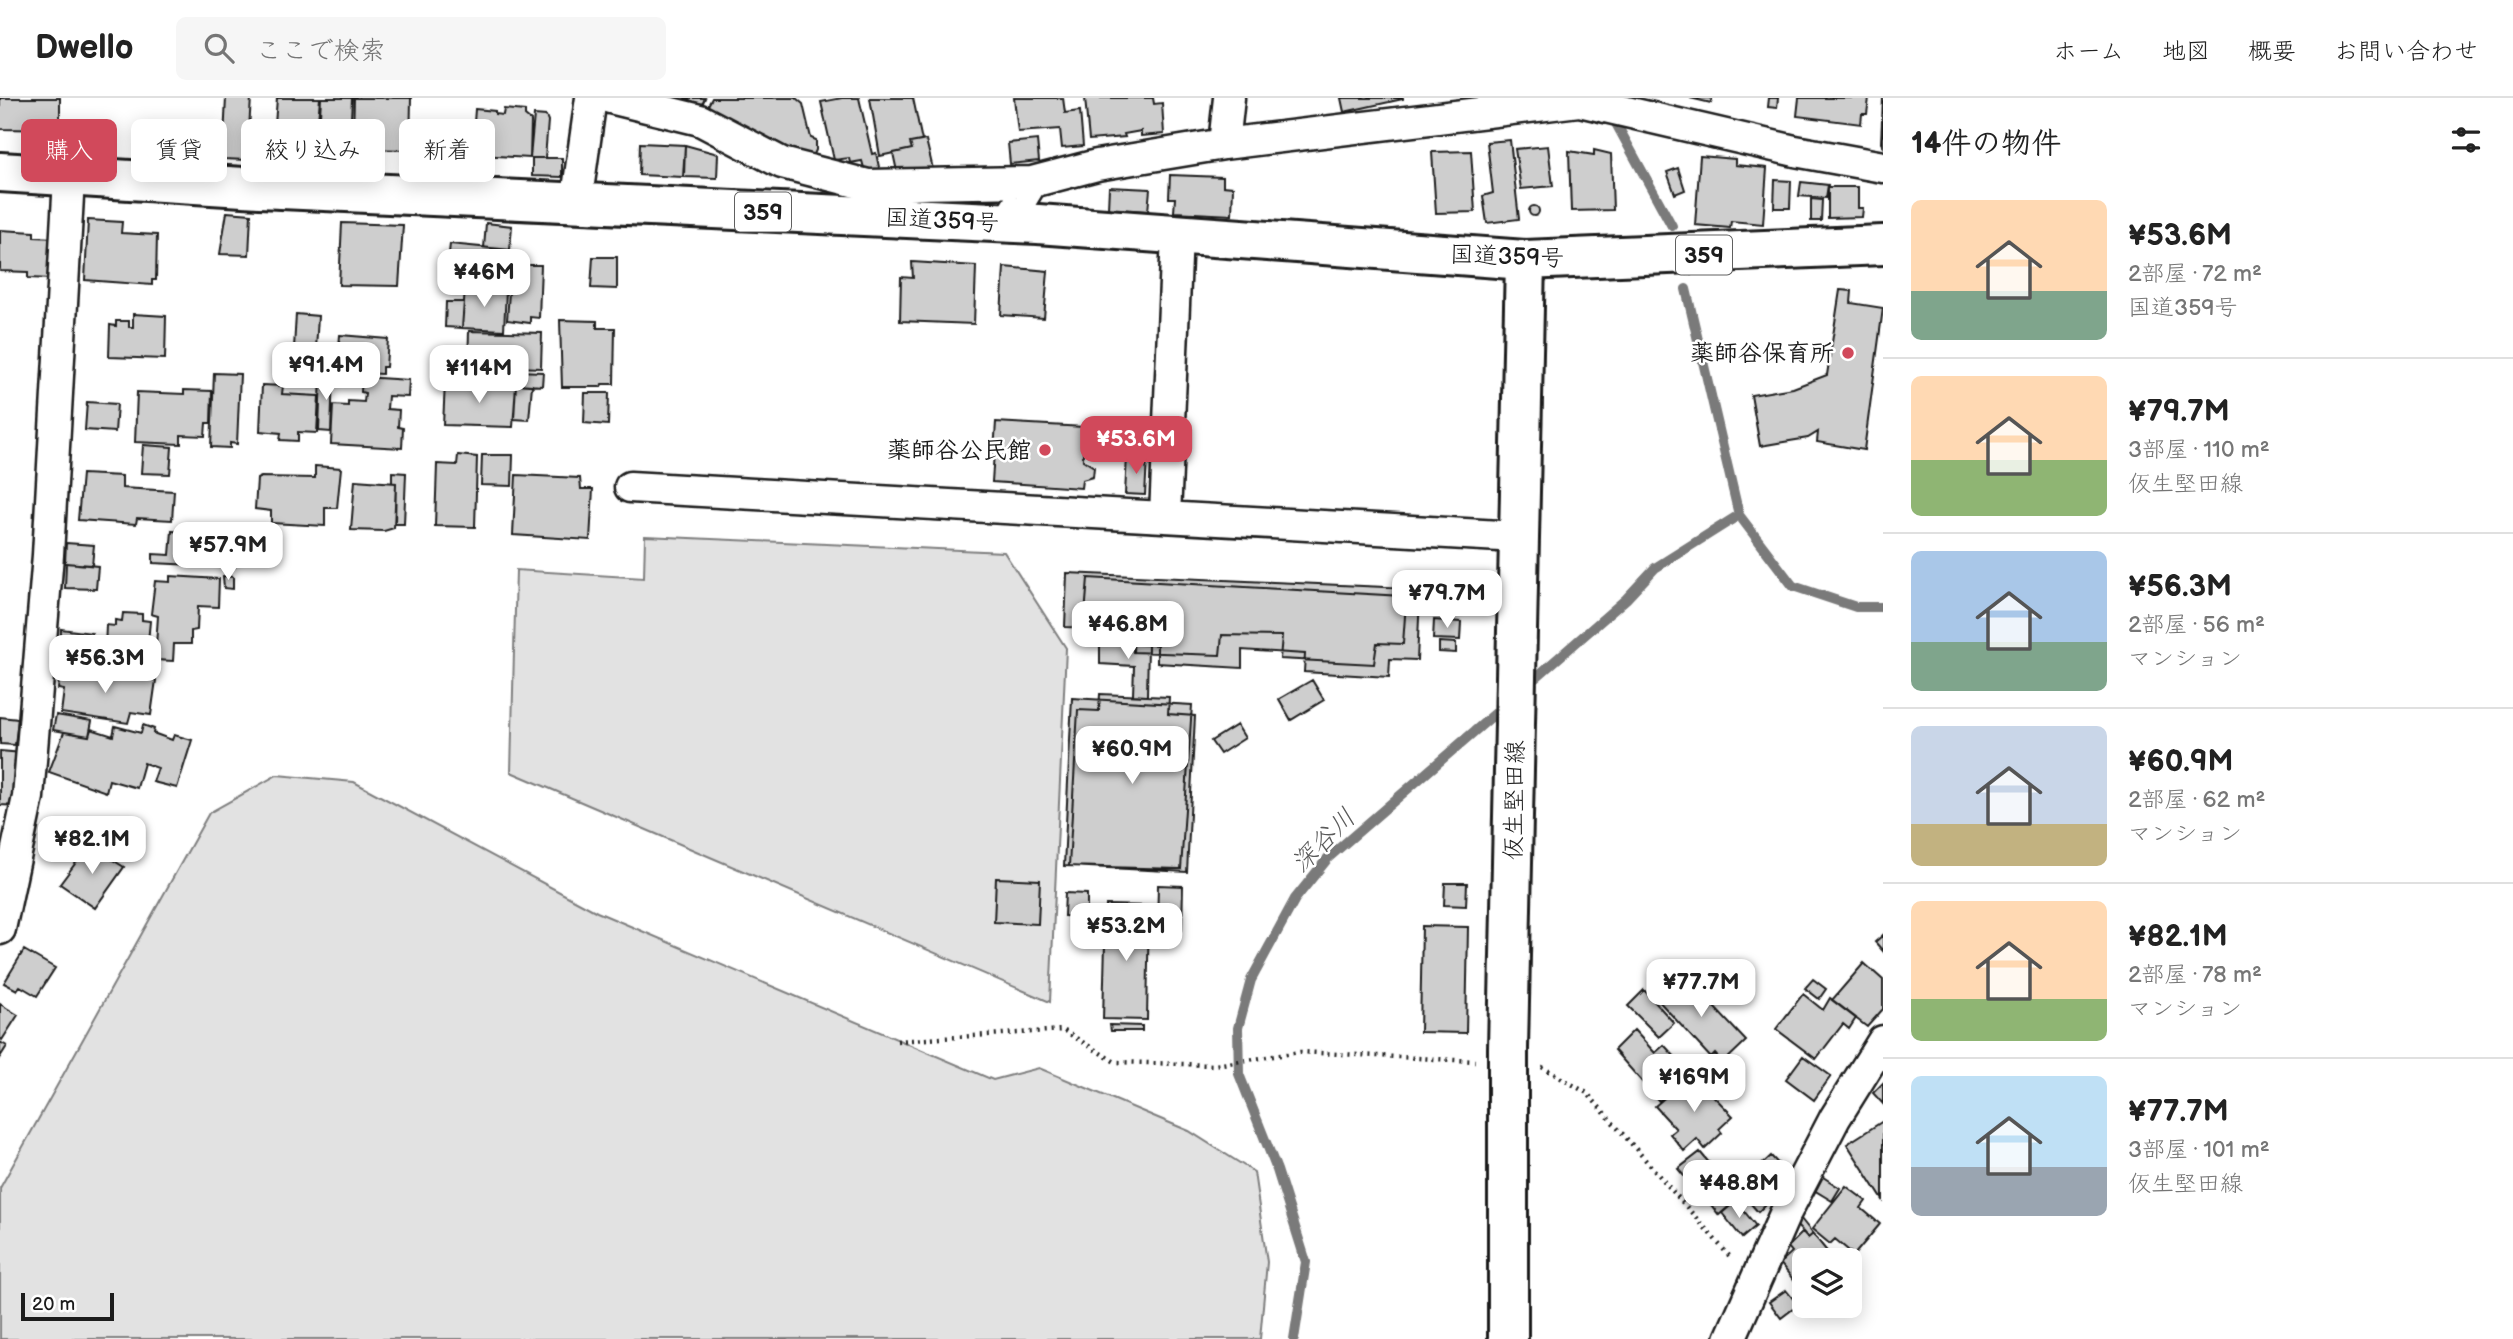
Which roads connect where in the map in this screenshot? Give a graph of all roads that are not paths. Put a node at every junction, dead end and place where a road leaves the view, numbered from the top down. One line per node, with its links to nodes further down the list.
1 (591, 98): 12 (street)
2 (610, 98): 11 (street)
3 (1229, 98): 5 (street)
4 (1621, 108): 5 (street); 6 (street)
5 (1224, 144): 11 (street)
6 (1883, 167)
7 (0, 172): 8 (main road, 国道359号 / 359)
8 (21, 174)
9 (117, 180): 12 (main road, 国道359号 / 359)
10 (69, 182): 20 (street)
11 (1032, 182): 13 (street)
12 (576, 204): 13 (main road, 国道359号 / 359)
13 (1007, 223): 14 (main road, 国道359号 / 359)
14 (1177, 235): 16 (main road, 国道359号 / 359); 18 (street)
15 (1883, 245): 16 (main road, 国道359号 / 359)
16 (1525, 260): 19 (main road, 仮生堅田線)
17 (630, 487): 18 (street)
18 (1165, 516): 19 (street)
19 (1518, 537): 22 (main road, 仮生堅田線)
20 (0, 929)
21 (1883, 1041): 23 (street)
22 (1508, 1339)
23 (1730, 1339)

